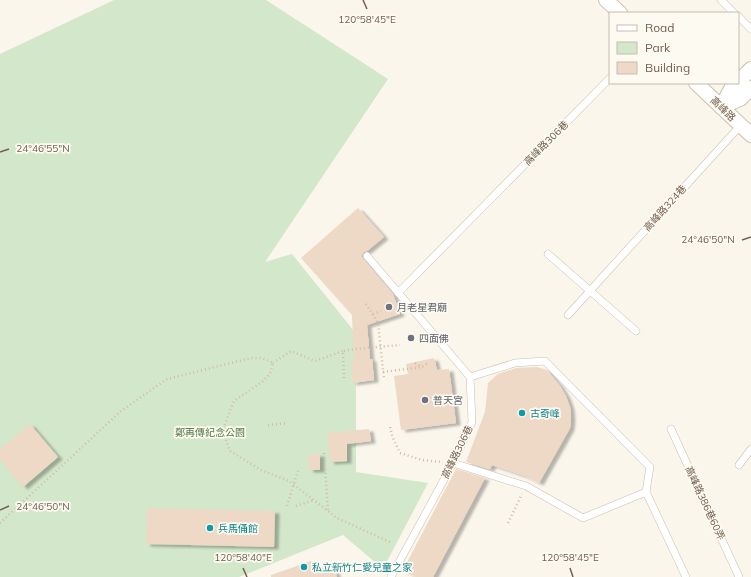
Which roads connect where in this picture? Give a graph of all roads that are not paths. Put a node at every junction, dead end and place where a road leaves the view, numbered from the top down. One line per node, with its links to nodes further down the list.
1 (606, 0): 3 (street)
2 (721, 0): 4 (lane)
3 (619, 12)
4 (733, 12)
5 (739, 17): 6 (lane)
6 (751, 28)
7 (751, 69): 9 (street)
8 (609, 79): 19 (lane, 高峰路306巷)
9 (739, 80)
10 (697, 84): 13 (street, 高峰路)
11 (735, 84): 13 (street)
12 (751, 88): 13 (street)
13 (721, 107): 14 (street, 高峰路)
14 (740, 126): 15 (street, 高峰路); 18 (lane, 高峰路324巷)
15 (751, 135)
16 (548, 254): 18 (lane)
17 (366, 256): 19 (lane)
18 (590, 291): 20 (lane, 高峰路324巷); 21 (lane)
19 (398, 293): 22 (lane)
20 (568, 315)
21 (636, 331)
22 (470, 377): 25 (lane, 高峰路306巷); 27 (lane)
23 (671, 429): 30 (lane, 高峰路386巷60弄)
24 (751, 449): 26 (lane)
25 (452, 463): 27 (lane); 28 (lane, 高峰路306巷)
26 (739, 465)
27 (646, 492): 29 (lane)
28 (391, 577)
29 (686, 577)
30 (739, 577)

